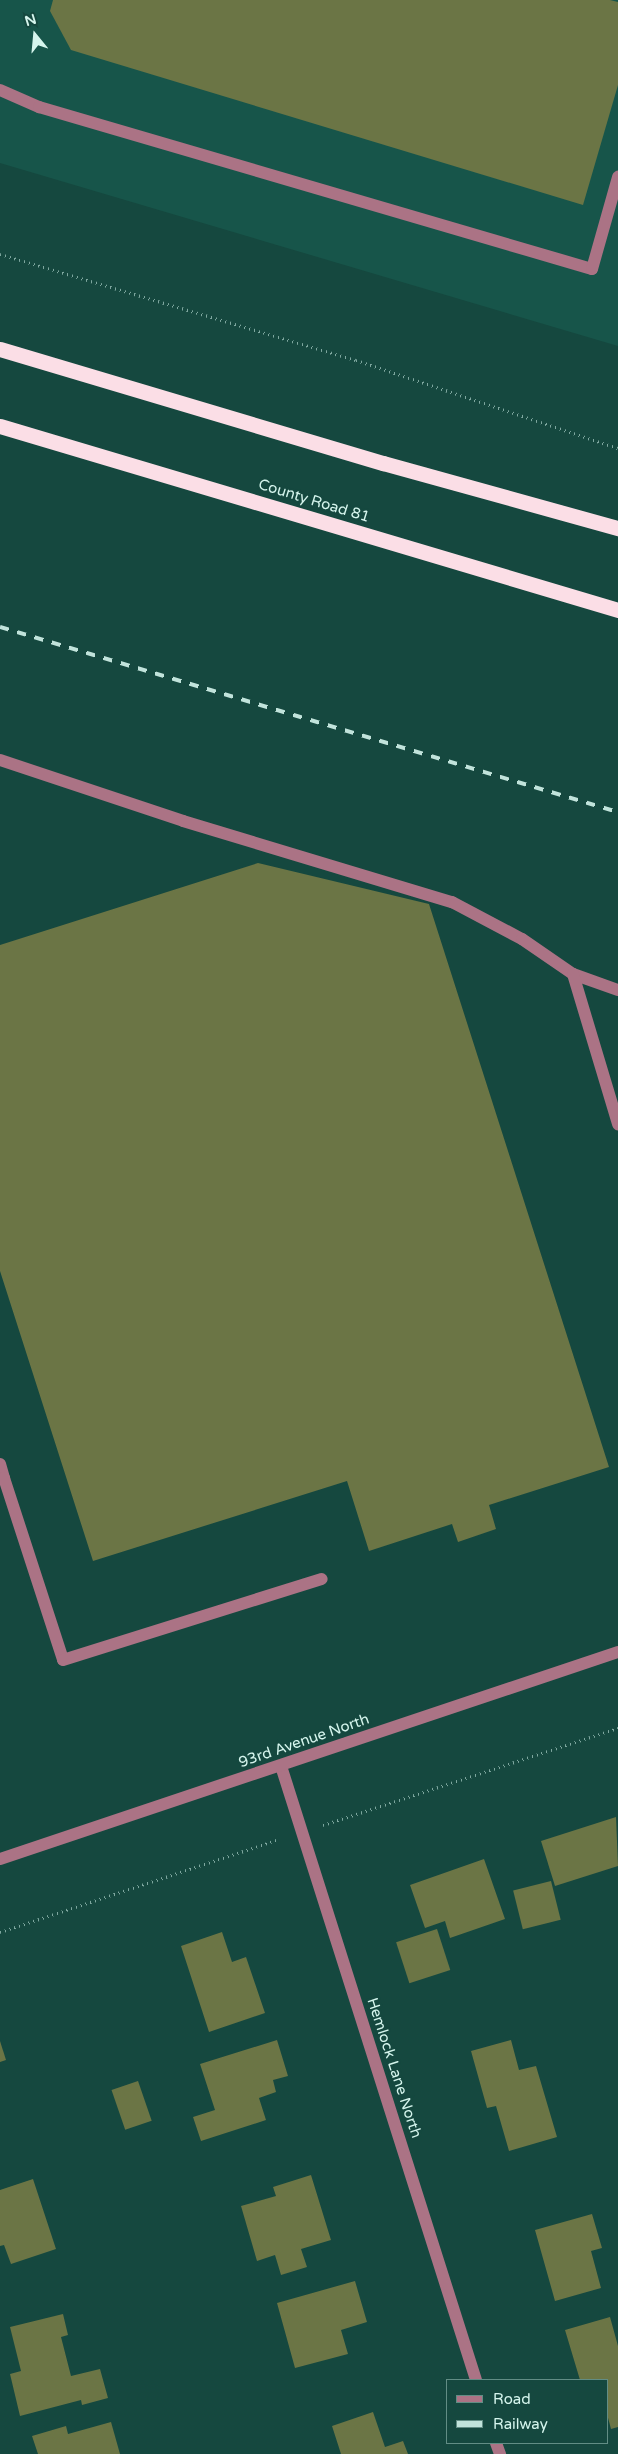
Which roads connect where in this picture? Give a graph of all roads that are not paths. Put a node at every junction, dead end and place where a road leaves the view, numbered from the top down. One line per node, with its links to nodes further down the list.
1 (0, 90): 2 (street)
2 (618, 177)
3 (0, 349): 5 (highway)
4 (0, 426): 6 (highway, County Road 81)
5 (618, 528)
6 (618, 610)
7 (0, 760): 8 (street)
8 (573, 974): 9 (street); 10 (street)
9 (618, 990)
10 (618, 1124)
11 (0, 1464): 12 (street)
12 (2, 1478): 13 (street)
13 (322, 1579)
14 (618, 1652): 15 (street, 93rd Avenue North)
15 (281, 1766): 16 (street, 93rd Avenue North); 17 (street, Hemlock Lane North)
16 (0, 1859)
17 (476, 2379)

